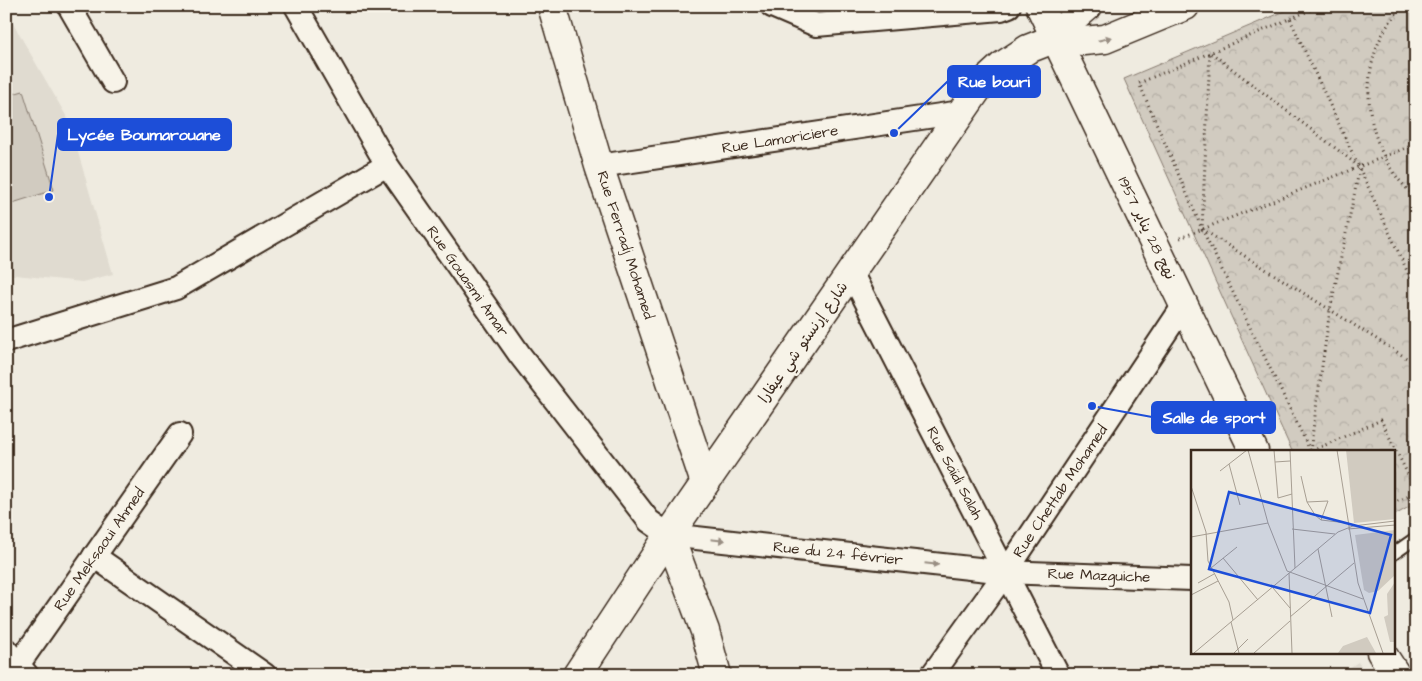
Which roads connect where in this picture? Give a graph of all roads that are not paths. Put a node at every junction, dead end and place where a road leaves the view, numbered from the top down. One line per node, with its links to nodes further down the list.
1 (69, 6): 11 (street)
2 (296, 6): 13 (street, Rue Gouasmi Amar)
3 (552, 6): 14 (main road, Rue Ferradj Mohamed)
4 (772, 6): 9 (street)
5 (1008, 6): 9 (street)
6 (1040, 6): 10 (main road, نهج 28 يناير 1957)
7 (1088, 6): 10 (main road, شارع إرنستو شي عيفارا)
8 (1185, 6): 10 (main road, شارع إرنستو شي عيفارا, one-way to 8)
9 (818, 15)
10 (1056, 38): 12 (main road, شارع إرنستو شي عيفارا); 16 (main road, نهج 28 يناير 1957)
11 (113, 82)
12 (961, 112): 14 (street, Rue Lamoriciere); 15 (main road, شارع إرنستو شي عيفارا)
13 (387, 166): 17 (street); 21 (street, Rue Gouasmi Amar)
14 (599, 166): 20 (main road, Rue Ferradj Mohamed)
15 (850, 272): 20 (main road, شارع إرنستو شي عيفارا); 25 (street, Rue Saïdi Salah)
16 (1184, 305): 19 (main road, نهج 28 يناير 1957); 25 (street, Rue Chettab Mohamed)
17 (6, 342)
18 (180, 434): 24 (street, Rue Meksaoui Ahmed)
19 (1254, 450)
20 (705, 483): 21 (main road, شارع إرنستو شي عيفارا)
21 (670, 535): 25 (street, Rue du 24 février, one-way to 25); 30 (main road, شارع إرنستو شي عيفارا); 31 (main road)
22 (1416, 538): 23 (lane)
23 (1394, 553)
24 (94, 556): 28 (street, Rue Meksaoui Ahmed); 29 (street)
25 (1006, 572): 26 (street, Rue Mazguiche); 32 (street, Rue Chettab Mohamed); 33 (street, Rue Saïdi Salah)
26 (1191, 579)
27 (1382, 654): 34 (main road)
28 (17, 663)
29 (265, 675)
30 (577, 675)
31 (717, 675)
32 (932, 675)
33 (1058, 675)
34 (1396, 675)

